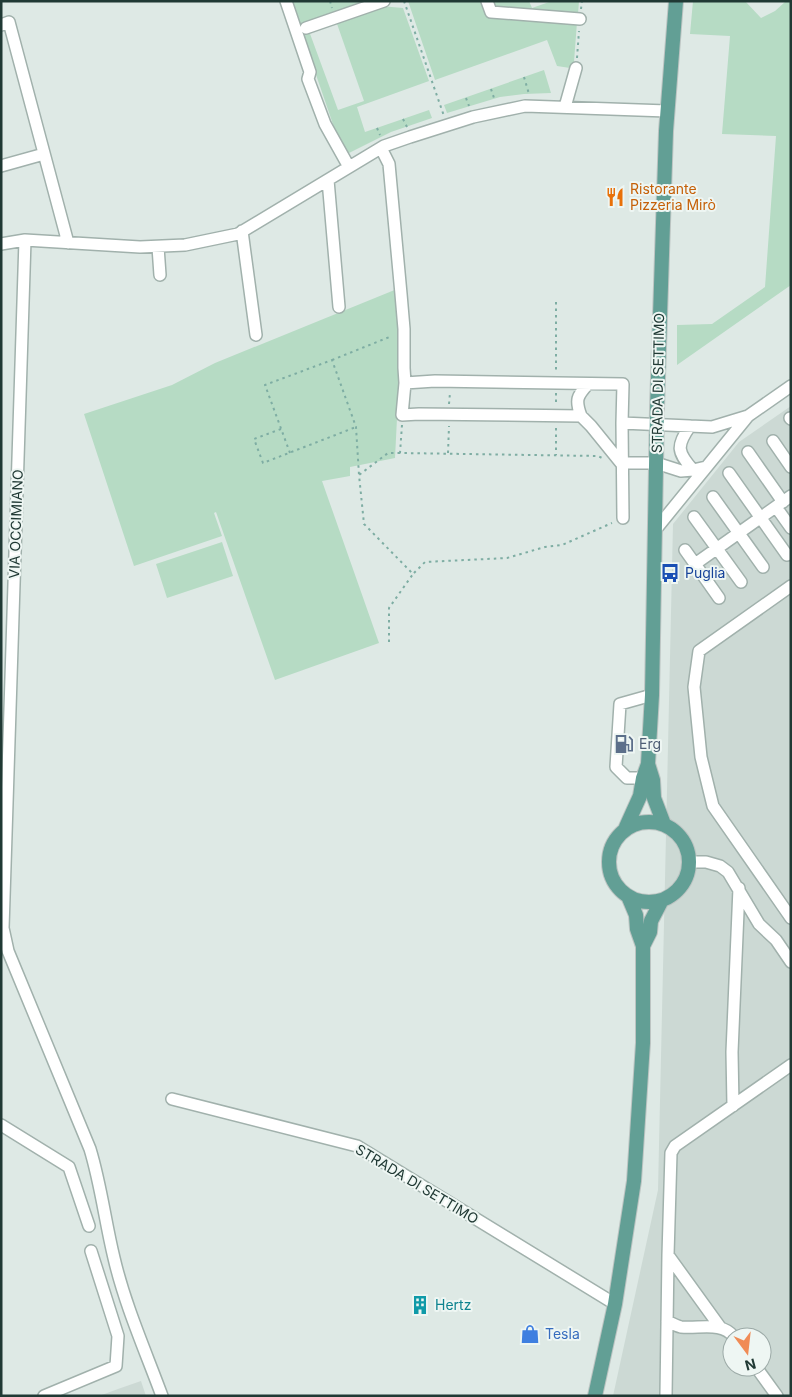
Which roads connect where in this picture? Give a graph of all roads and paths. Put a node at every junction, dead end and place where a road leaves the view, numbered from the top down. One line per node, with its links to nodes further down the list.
1 (286, 1): 19 (street)
2 (384, 1): 9 (street)
3 (404, 1): 15 (path)
4 (487, 1): 7 (street)
5 (582, 1): 7 (path)
6 (676, 1): 14 (main road, STRADA DI SETTIMO)
7 (580, 19): 10 (path)
8 (1, 25): 17 (street)
9 (306, 28)
10 (576, 68): 13 (street)
11 (524, 77): 12 (path)
12 (532, 106): 13 (street); 15 (street)
13 (565, 107): 14 (street)
14 (667, 110): 38 (main road, STRADA DI SETTIMO)
15 (447, 125): 16 (street)
16 (381, 148): 19 (street); 28 (street)
17 (44, 154): 18 (street); 23 (street)
18 (1, 166)
19 (349, 167): 20 (street)
20 (328, 180): 21 (street); 27 (street)
21 (242, 231): 25 (street); 29 (street)
22 (25, 240): 23 (street); 24 (street); 81 (street, VIA OCCIMIANO)
23 (68, 243): 25 (street)
24 (1, 244)
25 (158, 247): 26 (street)
26 (160, 274)
27 (339, 307)
28 (404, 331): 30 (path); 31 (street)
29 (256, 335)
30 (332, 360): 40 (path); 41 (path)
31 (405, 383): 32 (street); 34 (street)
32 (588, 384): 35 (street); 37 (street)
33 (791, 386): 36 (street)
34 (402, 415): 35 (street); 45 (path)
35 (581, 416): 46 (street)
36 (748, 416): 39 (street); 48 (street)
37 (622, 423): 38 (street); 46 (street)
38 (657, 424): 39 (street); 47 (main road, STRADA DI SETTIMO)
39 (690, 426): 50 (street)
40 (356, 428): 44 (path); 52 (path)
41 (281, 429): 44 (path); 44 (path)
42 (773, 441): 49 (street)
43 (748, 452): 54 (street)
44 (290, 453)
45 (400, 453): 46 (path); 52 (path)
46 (621, 463): 47 (street); 56 (street)
47 (656, 463): 50 (street); 58 (main road, STRADA DI SETTIMO)
48 (706, 466): 50 (street); 58 (street)
49 (791, 467)
50 (693, 470)
51 (729, 473): 57 (street)
52 (359, 475): 66 (path)
53 (713, 497): 60 (street)
54 (783, 502): 57 (street); 59 (street)
55 (694, 517): 61 (street)
56 (622, 518): 66 (path)
57 (761, 518): 60 (street); 63 (street)
58 (656, 528): 71 (main road, STRADA DI SETTIMO)
59 (791, 528)
60 (738, 533): 61 (street); 65 (street)
61 (717, 548): 64 (street); 67 (street)
62 (685, 550): 64 (street)
63 (787, 555)
64 (695, 564): 69 (street)
65 (763, 567)
66 (413, 574): 70 (path)
67 (741, 582)
68 (791, 586): 80 (street)
69 (719, 598)
70 (389, 642)
71 (652, 695): 72 (main road, STRADA DI SETTIMO); 73 (street)
72 (648, 764): 73 (main road, STRADA DI SETTIMO); 74 (main road, STRADA DI SETTIMO)
73 (643, 778): 75 (main road, STRADA DI SETTIMO)
74 (664, 824): 75 (main road); 76 (main road)
75 (626, 828): 78 (main road)
76 (690, 862): 77 (street); 79 (main road)
77 (738, 888): 83 (street); 86 (street)
78 (628, 896): 79 (main road); 82 (main road)
79 (662, 900): 82 (main road)
80 (791, 918)
81 (2, 928): 96 (street, VIA OCCIMIANO)
82 (643, 946): 91 (main road)
83 (791, 962)
84 (791, 1065): 86 (street)
85 (172, 1099): 91 (street, STRADA DI SETTIMO)
86 (733, 1106): 90 (street)
87 (1, 1125): 88 (street)
88 (89, 1226)
89 (91, 1251): 95 (street)
90 (668, 1255): 92 (street); 93 (street)
91 (615, 1304): 97 (main road)
92 (667, 1321): 93 (street); 98 (street)
93 (720, 1328)
94 (763, 1377): 99 (street)
95 (44, 1396)
96 (162, 1396)
97 (595, 1396)
98 (666, 1396)
99 (777, 1396)

